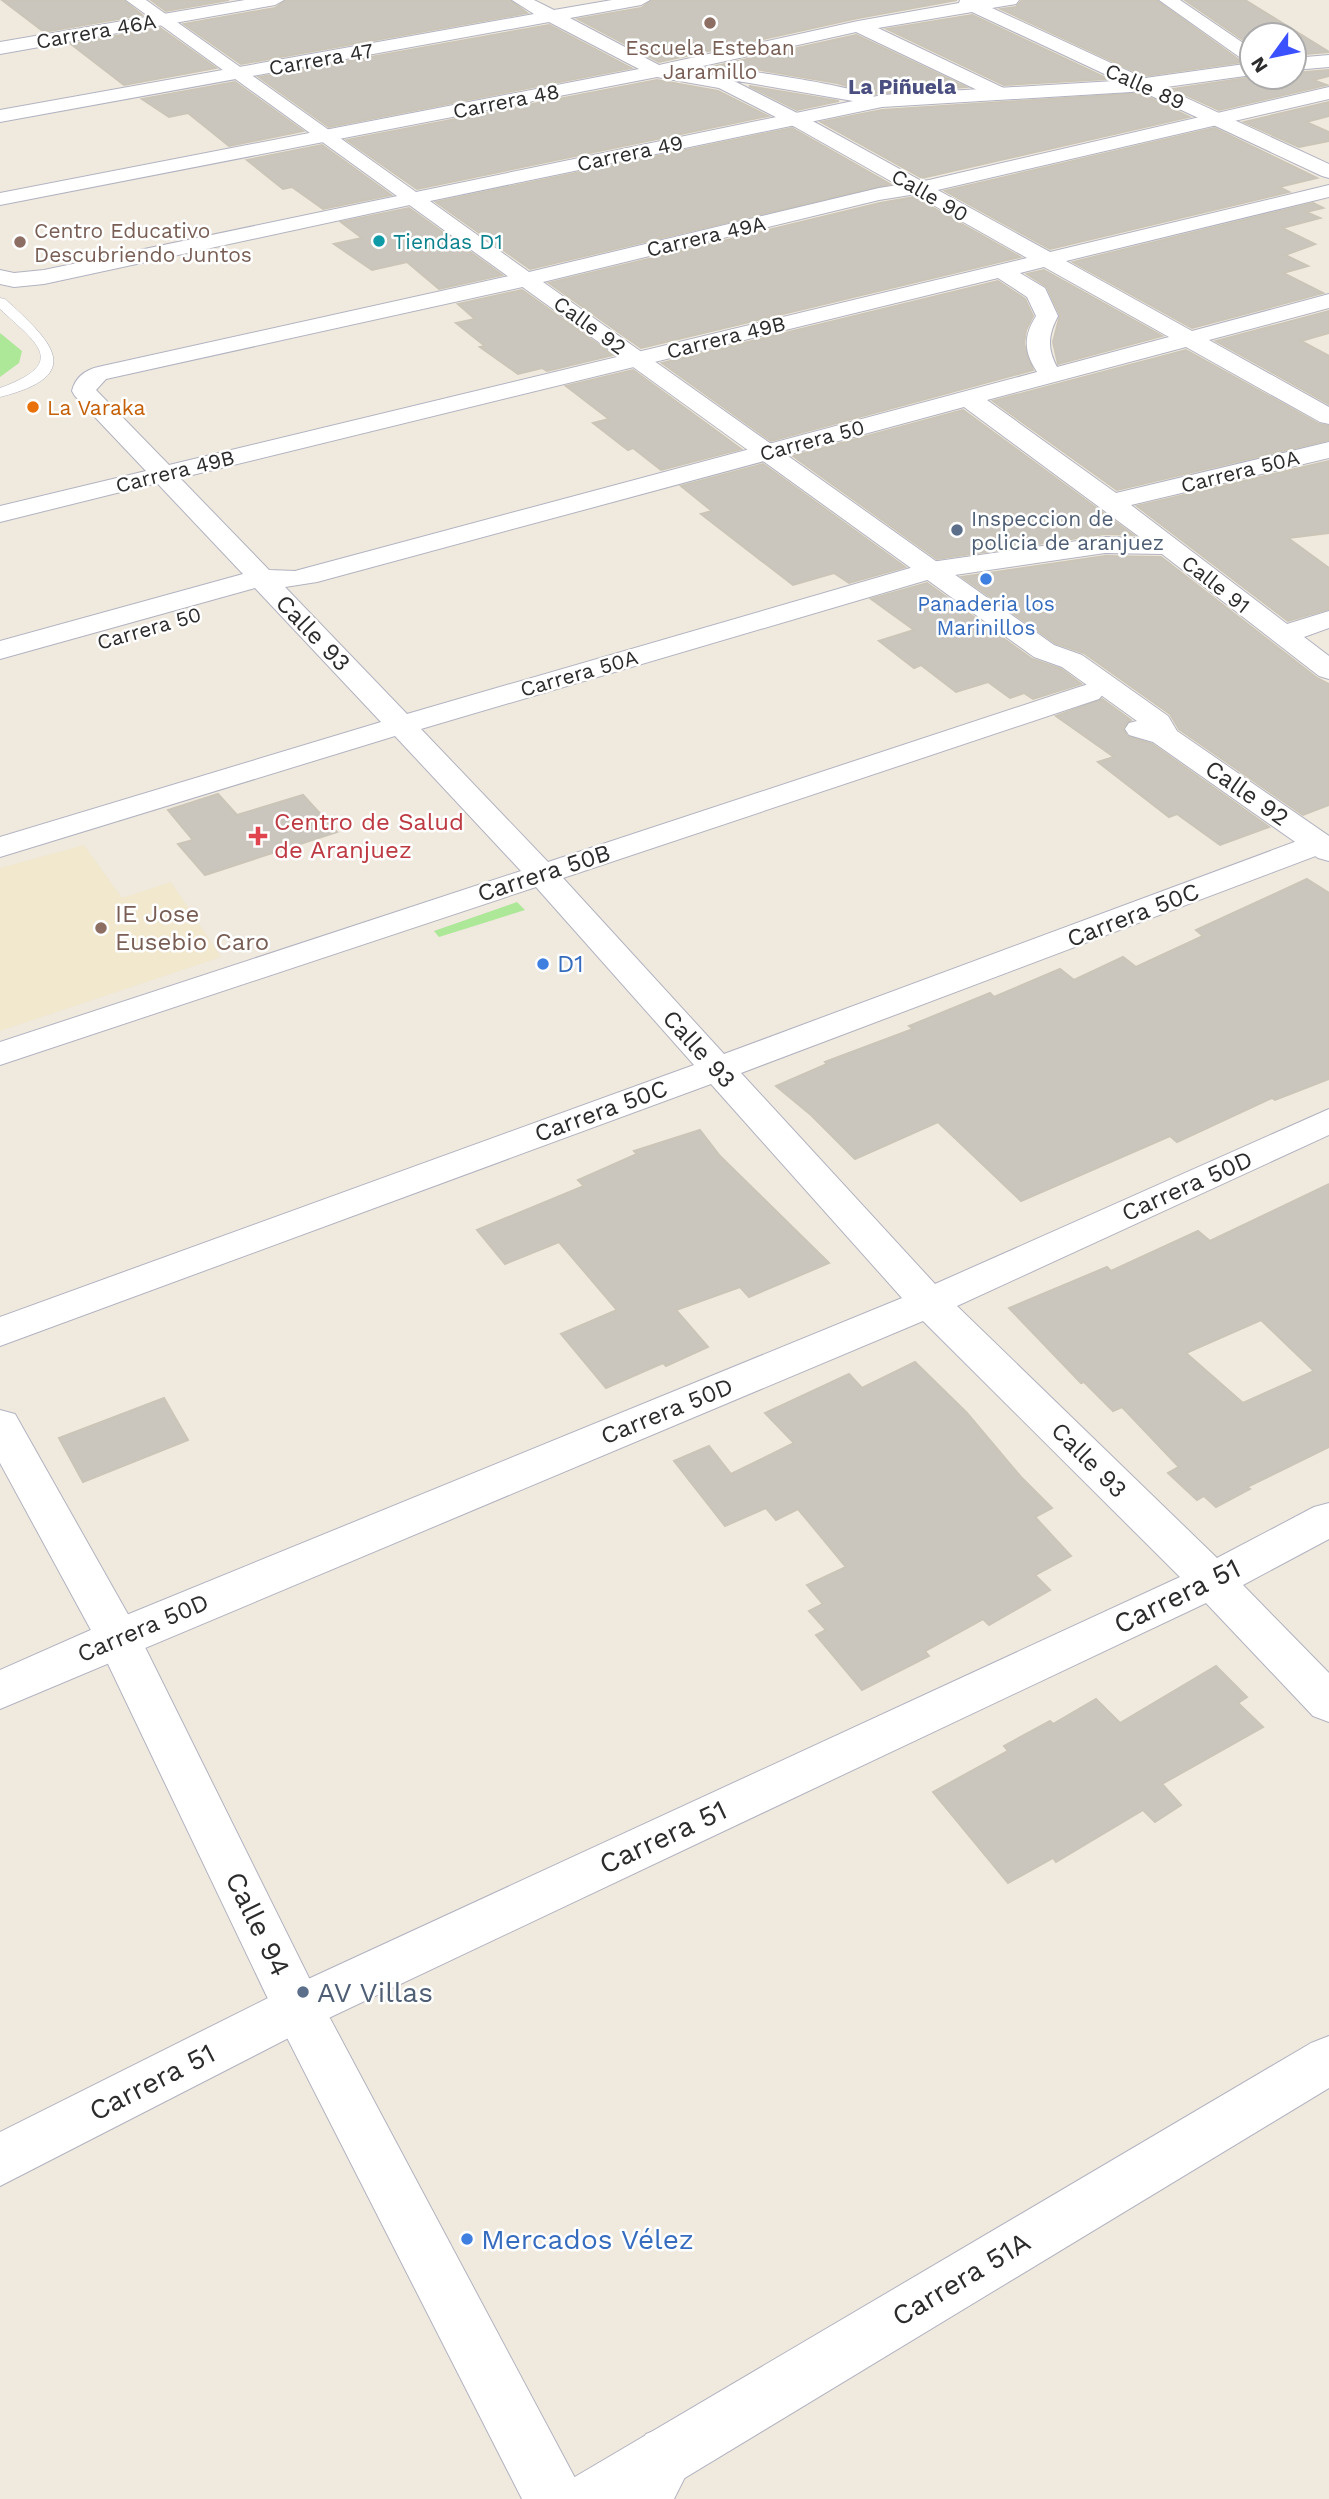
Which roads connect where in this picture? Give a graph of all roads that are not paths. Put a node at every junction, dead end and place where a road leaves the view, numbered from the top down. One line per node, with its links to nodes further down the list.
1 (135, 0): 9 (street, Calle 92)
2 (275, 0): 9 (street, Carrera 46A)
3 (521, 0): 8 (street, Calle 90)
4 (641, 0): 8 (street, Carrera 47)
5 (1010, 0): 7 (street, Carrera 48)
6 (1168, 0): 12 (street)
7 (967, 3): 10 (street, Carrera 48); 18 (street, Calle 89)
8 (551, 17): 15 (street, Calle 90); 17 (street, Carrera 47)
9 (161, 20): 11 (street, Carrera 46A); 17 (street, Calle 92)
10 (858, 26): 15 (street, Carrera 48); 20 (street)
11 (0, 48)
12 (1238, 48)
13 (1329, 61): 14 (street)
14 (1308, 63)
15 (667, 69): 21 (street); 23 (street, Calle 90); 25 (street, Carrera 48)
16 (1238, 71): 18 (street, Carrera 49)
17 (239, 74): 22 (street, Carrera 47); 25 (street, Calle 92)
18 (1142, 85): 20 (street, Carrera 49); 24 (street, Calle 89)
19 (1329, 93): 24 (street, Carrera 49A)
20 (1001, 94): 21 (street, Carrera 49)
21 (873, 102): 23 (street, Carrera 49)
22 (0, 116)
23 (794, 118): 27 (street, Calle 90); 30 (street, Carrera 49)
24 (1217, 120): 26 (street, Calle 89); 27 (street, Carrera 49A)
25 (325, 137): 29 (street, Carrera 48); 30 (street, Calle 92)
26 (1329, 172)
27 (916, 188): 31 (street, Calle 90); 34 (street, Carrera 49A)
28 (1329, 191): 31 (street, Carrera 49B)
29 (0, 199)
30 (412, 199): 33 (street, Carrera 49); 34 (street, Calle 92)
31 (1046, 260): 32 (street, Carrera 49B); 39 (street, Calle 90)
32 (1000, 270): 40 (street, Carrera 49B); 41 (street)
33 (7, 278)
34 (527, 279): 40 (street, Calle 92); 42 (street, Carrera 49A)
35 (1329, 301): 39 (street, Carrera 50)
36 (0, 302): 38 (lane)
37 (0, 323): 38 (lane)
38 (32, 331): 43 (lane)
39 (1188, 339): 41 (street, Carrera 50); 45 (street, Calle 90)
40 (637, 359): 47 (street, Calle 92); 48 (street, Carrera 49B)
41 (1050, 374): 44 (street, Carrera 50)
42 (86, 383): 48 (street, Calle 93)
43 (0, 393)
44 (968, 398): 47 (street, Carrera 50); 49 (street, Calle 91)
45 (1329, 418)
46 (1329, 450): 49 (street, Carrera 50A)
47 (766, 452): 52 (street, Calle 92); 53 (street, Carrera 50)
48 (162, 474): 50 (street, Carrera 49B); 53 (street, Calle 93)
49 (1111, 502): 51 (street, Calle 91)
50 (0, 514)
51 (1167, 546): 52 (street, Carrera 50A); 55 (street, Calle 91)
52 (931, 570): 57 (street, Calle 92); 61 (street, Carrera 50A)
53 (277, 583): 56 (street, Carrera 50); 58 (street, Carrera 50); 61 (street, Calle 93)
54 (1329, 619): 55 (street)
55 (1283, 635): 59 (street, Calle 91)
56 (0, 650)
57 (1044, 651): 60 (street, Calle 92); 62 (street, Calle 92)
58 (0, 670)
59 (1329, 670)
60 (1088, 693): 62 (street, Calle 92); 65 (street, Carrera 50B)
61 (401, 725): 63 (street, Carrera 50A); 65 (street, Calle 93)
62 (1164, 736): 64 (street, Calle 92)
63 (0, 847)
64 (1324, 848): 67 (street, Carrera 50C)
65 (542, 874): 66 (street, Carrera 50B); 67 (street, Calle 93)
66 (0, 1054)
67 (716, 1069): 69 (street, Calle 93); 70 (street, Carrera 50C)
68 (1329, 1121): 69 (street, Carrera 50D)
69 (929, 1303): 73 (street, Calle 93); 74 (street, Carrera 50D)
70 (0, 1332)
71 (0, 1425): 74 (street, Calle 94)
72 (1329, 1519): 73 (street, Carrera 51)
73 (1212, 1581): 76 (street, Calle 93); 77 (street, Carrera 51)
74 (118, 1638): 75 (street, Carrera 50D); 77 (street, Calle 94)
75 (0, 1690)
76 (1329, 1703)
77 (298, 2008): 79 (street, Carrera 51); 81 (street, Calle 94)
78 (1329, 2060): 80 (street, Carrera 51A)
79 (0, 2160)
80 (654, 2477): 82 (street, Carrera 51A)
81 (554, 2499)
82 (594, 2499)

